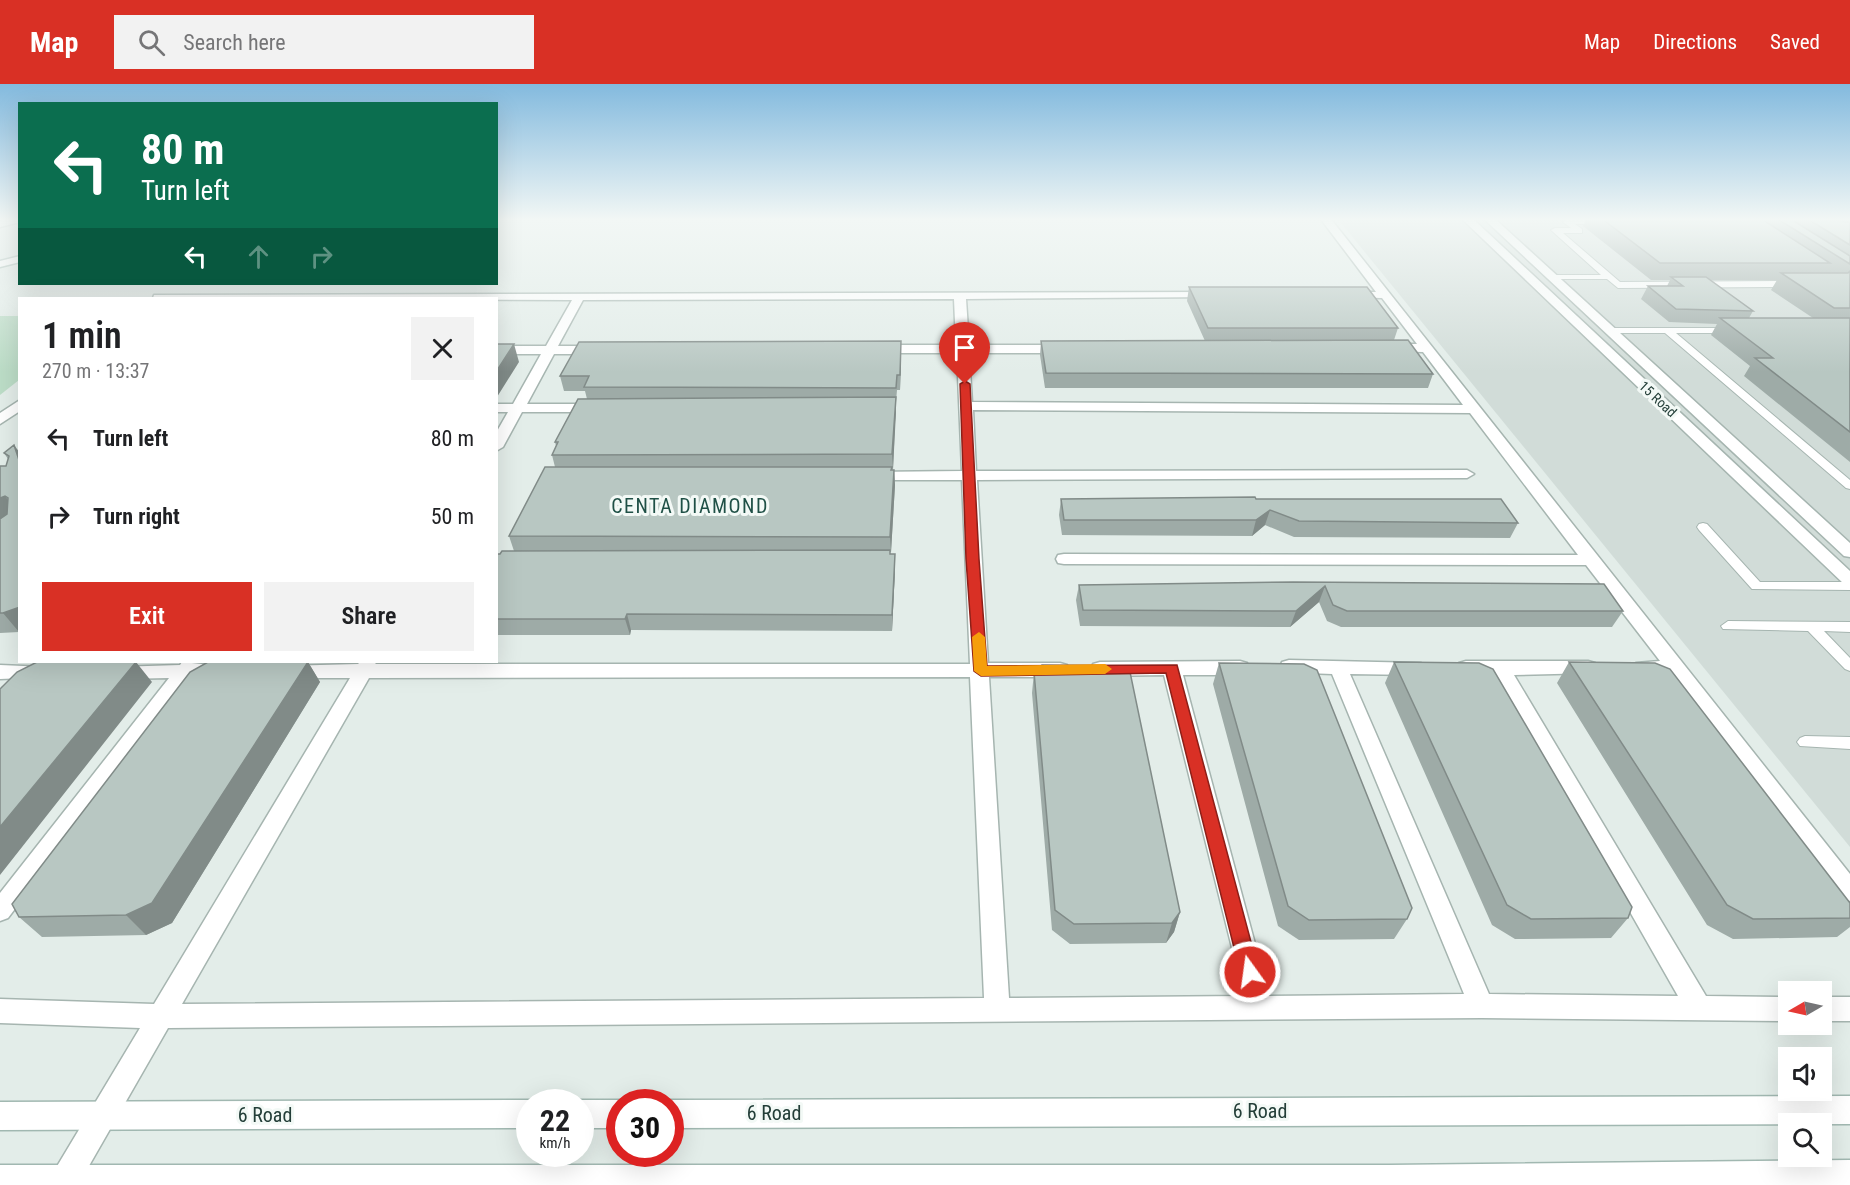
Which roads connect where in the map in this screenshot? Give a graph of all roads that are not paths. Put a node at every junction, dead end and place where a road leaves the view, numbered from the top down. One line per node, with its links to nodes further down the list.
1 (1364, 269): 11 (street)
2 (1521, 269): 43 (street, 15 Road)
3 (1544, 269): 5 (street, 15 Road)
4 (1600, 269): 6 (lane)
5 (1552, 277): 6 (lane); 16 (street, 15 Road)
6 (1609, 277): 7 (lane)
7 (1802, 284)
8 (173, 285): 13 (street)
9 (1219, 295): 12 (street)
10 (1338, 295): 11 (street)
11 (1384, 295): 22 (street)
12 (960, 296): 15 (street); 19 (street)
13 (158, 297)
14 (498, 297): 15 (street)
15 (579, 297): 25 (street)
16 (1609, 330): 17 (lane); 40 (street, 15 Road)
17 (1667, 330): 18 (lane); 38 (lane)
18 (1747, 330)
19 (963, 348): 20 (street); 23 (street); 28 (street)
20 (1078, 348)
21 (1377, 348): 22 (street)
22 (1425, 348): 32 (street)
23 (861, 349)
24 (498, 350): 25 (street)
25 (551, 350): 26 (street); 30 (street)
26 (611, 350)
27 (18, 406): 33 (street)
28 (966, 406): 32 (street); 37 (street)
29 (498, 408): 30 (street)
30 (519, 408): 31 (street); 34 (street)
31 (610, 408)
32 (1473, 409): 42 (street)
33 (0, 420)
34 (498, 444)
35 (1467, 474): 37 (street)
36 (855, 476): 37 (street)
37 (970, 476): 58 (street)
38 (1850, 486)
39 (1703, 527): 44 (lane)
40 (1850, 552)
41 (1064, 559): 42 (street)
42 (1594, 560): 52 (street)
43 (1850, 580)
44 (1850, 586)
45 (1728, 626): 46 (lane)
46 (1812, 627): 47 (lane); 50 (lane)
47 (1850, 627)
48 (189, 666): 56 (street); 60 (street); 65 (street)
49 (366, 666): 57 (street); 58 (street); 74 (street)
50 (1850, 666)
51 (1338, 667): 53 (street); 54 (street); 66 (street)
52 (1677, 667): 54 (street); 64 (street)
53 (1172, 668): 58 (street); 67 (street)
54 (1502, 668): 68 (street)
55 (15, 669): 59 (street); 61 (street)
56 (232, 671)
57 (268, 671)
58 (981, 671): 73 (street)
59 (62, 672)
60 (106, 672)
61 (0, 691)
62 (1805, 742): 63 (lane)
63 (1850, 743)
64 (1850, 891)
65 (0, 911)
66 (1482, 1006): 67 (street); 68 (street)
67 (1258, 1007): 73 (street)
68 (1699, 1008): 69 (street)
69 (1778, 1009)
70 (1832, 1009): 71 (street)
71 (1850, 1009)
72 (0, 1011): 74 (street)
73 (997, 1011): 74 (street)
74 (159, 1016): 79 (street)
75 (1850, 1110): 77 (street, 6 Road)
76 (516, 1114): 79 (street, 6 Road)
77 (684, 1114)
78 (0, 1116): 79 (street, 6 Road)
79 (103, 1116): 81 (street)
80 (1850, 1174): 81 (street)
81 (66, 1178): 82 (street)
82 (0, 1179)

